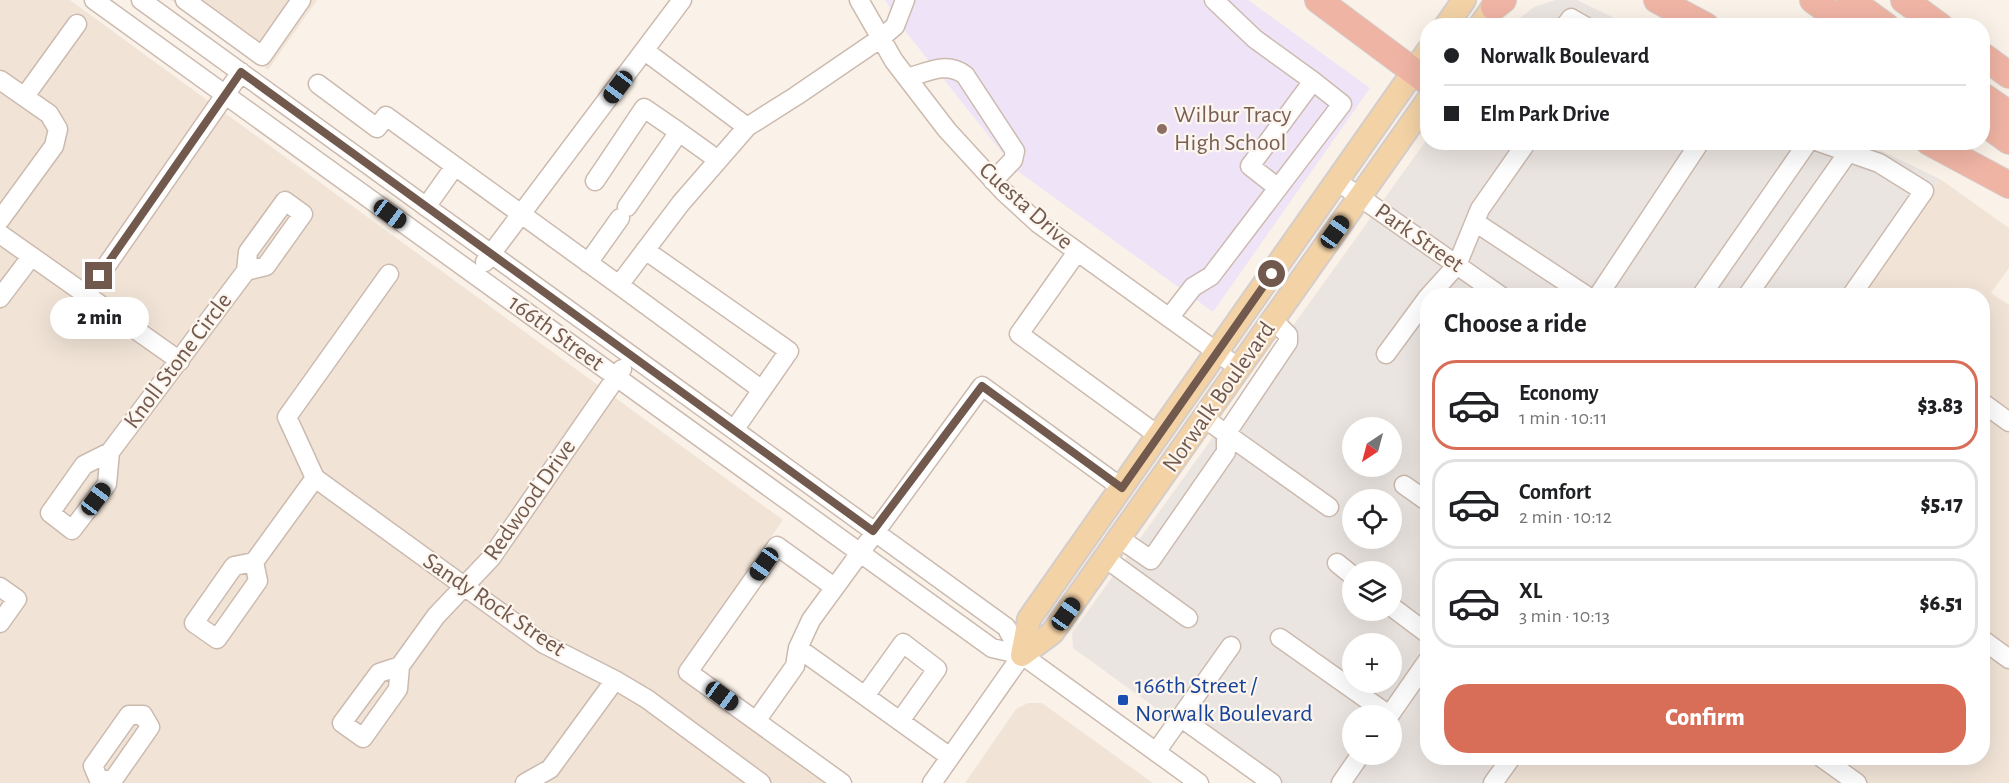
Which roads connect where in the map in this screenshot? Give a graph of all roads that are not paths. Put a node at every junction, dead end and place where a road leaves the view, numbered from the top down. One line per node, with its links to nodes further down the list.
1 (94, 0): 35 (street, 166th Street)
2 (141, 0): 27 (street, 166th Street)
3 (185, 0): 4 (street)
4 (301, 0)
5 (682, 0): 24 (street)
6 (859, 0): 23 (street, Cuesta Drive)
7 (905, 0): 23 (street)
8 (1214, 0): 32 (street)
9 (1318, 0): 26 (highway)
10 (1464, 0): 16 (main road)
11 (1657, 0): 17 (highway)
12 (1813, 0): 18 (highway)
13 (1850, 0): 19 (highway)
14 (1868, 0): 20 (highway)
15 (1904, 0): 21 (highway)
16 (1452, 18)
17 (1691, 18)
18 (1837, 18)
19 (1875, 18)
20 (1892, 18)
21 (1929, 18)
22 (77, 24): 36 (street)
23 (881, 38): 30 (street, Cuesta Drive); 41 (street)
24 (645, 51): 41 (street); 60 (street)
25 (1990, 61): 29 (highway)
26 (1420, 66)
27 (241, 72): 35 (street); 59 (street, 166th Street)
28 (1420, 72): 55 (main road, Norwalk Boulevard)
29 (2009, 75)
30 (908, 78): 54 (street, Cuesta Drive); 54 (street)
31 (0, 80): 36 (street)
32 (1313, 81): 57 (street); 57 (street)
33 (318, 84): 52 (street)
34 (1990, 88): 38 (highway)
35 (226, 95): 72 (street, 166th Street); 81 (street)
36 (25, 96): 61 (street)
37 (1990, 101): 40 (highway)
38 (2009, 101)
39 (1420, 111): 58 (main road, Norwalk Boulevard)
40 (2009, 114)
41 (747, 127): 51 (street)
42 (1990, 127): 44 (highway)
43 (679, 132): 51 (street); 53 (street); 68 (street)
44 (2009, 141)
45 (1521, 150): 62 (street)
46 (1695, 150): 77 (street)
47 (1802, 150): 78 (street)
48 (1838, 150): 50 (street)
49 (1944, 150): 56 (highway)
50 (1847, 154): 79 (street); 80 (street)
51 (718, 160): 64 (street)
52 (455, 166): 59 (street); 60 (street)
53 (595, 181)
54 (993, 181): 65 (street, Cuesta Drive)
55 (1337, 181): 58 (street, Park Street); 86 (main road, Norwalk Boulevard)
56 (2009, 185)
57 (1278, 188): 84 (street)
58 (1359, 197): 69 (street, Park Street); 85 (main road, Norwalk Boulevard)
59 (426, 207): 66 (street, 166th Street)
60 (522, 215): 66 (street); 68 (street)
61 (0, 220)
62 (1475, 222): 69 (street); 76 (street)
63 (0, 234): 67 (street)
64 (645, 250): 73 (street); 92 (street)
65 (1077, 252): 84 (street, Cuesta Drive); 98 (street)
66 (491, 254): 72 (street); 88 (street, 166th Street)
67 (32, 257): 81 (street); 82 (street)
68 (588, 263): 73 (street)
69 (1457, 265): 74 (street); 75 (street, Park Street)
70 (246, 271): 89 (street, Knoll Stone Circle)
71 (389, 274): 100 (street, Sandy Rock Street)
72 (475, 275): 91 (street, 166th Street)
73 (619, 285): 92 (street)
74 (1436, 288)
75 (1490, 288)
76 (1575, 288)
77 (1603, 288)
78 (1707, 288)
79 (1754, 288)
80 (1857, 288)
81 (86, 295): 89 (street)
82 (0, 298)
83 (1420, 308): 87 (street)
84 (1169, 318): 86 (street, Cuesta Drive)
85 (1273, 320): 90 (main road, Norwalk Boulevard); 97 (street)
86 (1217, 352): 90 (street, Cuesta Drive); 98 (main road, Norwalk Boulevard)
87 (1386, 354)
88 (632, 356): 91 (street, Redwood Drive); 96 (street, 166th Street)
89 (180, 361): 99 (street, Knoll Stone Circle)
90 (1239, 368): 94 (main road, Norwalk Boulevard)
91 (616, 377): 107 (street, 166th Street); 112 (street, Redwood Drive)
92 (762, 390): 96 (street)
93 (1990, 408): 95 (street)
94 (1204, 418): 97 (street); 106 (main road, Norwalk Boulevard)
95 (2009, 422)
96 (734, 430): 105 (street, 166th Street)
97 (1226, 434): 104 (street); 106 (street)
98 (1159, 436): 102 (main road, Norwalk Boulevard)
99 (110, 452)
100 (315, 478): 109 (street); 112 (street, Sandy Rock Street)
101 (1404, 485): 103 (street)
102 (1122, 488): 105 (street); 123 (main road, Norwalk Boulevard)
103 (1420, 496)
104 (1329, 507)
105 (873, 531): 107 (street); 123 (street, 166th Street)
106 (1119, 538): 108 (main road, Norwalk Boulevard)
107 (858, 552): 114 (street); 123 (street, 166th Street)
108 (1105, 558): 116 (street); 123 (main road, Norwalk Boulevard)
109 (254, 562)
110 (1337, 563): 111 (street)
111 (1342, 567)
112 (464, 586): 125 (street, Redwood Drive); 127 (street, Sandy Rock Street)
113 (0, 587): 117 (street)
114 (834, 587): 122 (street); 132 (street)
115 (1402, 614): 118 (street)
116 (1188, 618)
117 (0, 623)
118 (1420, 628)
119 (1280, 638): 129 (street)
120 (1990, 645): 124 (street)
121 (1231, 646): 131 (street)
122 (798, 648): 128 (street); 132 (street)
123 (1022, 655): 134 (street, 166th Street); 135 (street, Norwalk Boulevard)
124 (2009, 659)
125 (400, 666)
126 (1420, 671): 130 (street)
127 (615, 680): 139 (street); 142 (street, Sandy Rock Street)
128 (865, 696): 133 (street); 133 (street)
129 (1375, 705)
130 (1396, 705)
131 (1180, 717): 134 (street); 145 (street)
132 (756, 721): 143 (street)
133 (900, 721): 135 (street)
134 (1156, 752): 144 (street, 166th Street)
135 (950, 757): 140 (street, Norwalk Boulevard)
136 (1353, 765): 146 (street)
137 (1506, 765): 147 (street)
138 (1831, 765): 148 (street)
139 (549, 776): 141 (street)
140 (934, 782)
141 (525, 783)
142 (761, 783)
143 (842, 783)
144 (1199, 783)
145 (1272, 783)
146 (1341, 783)
147 (1493, 783)
148 (1857, 783)

